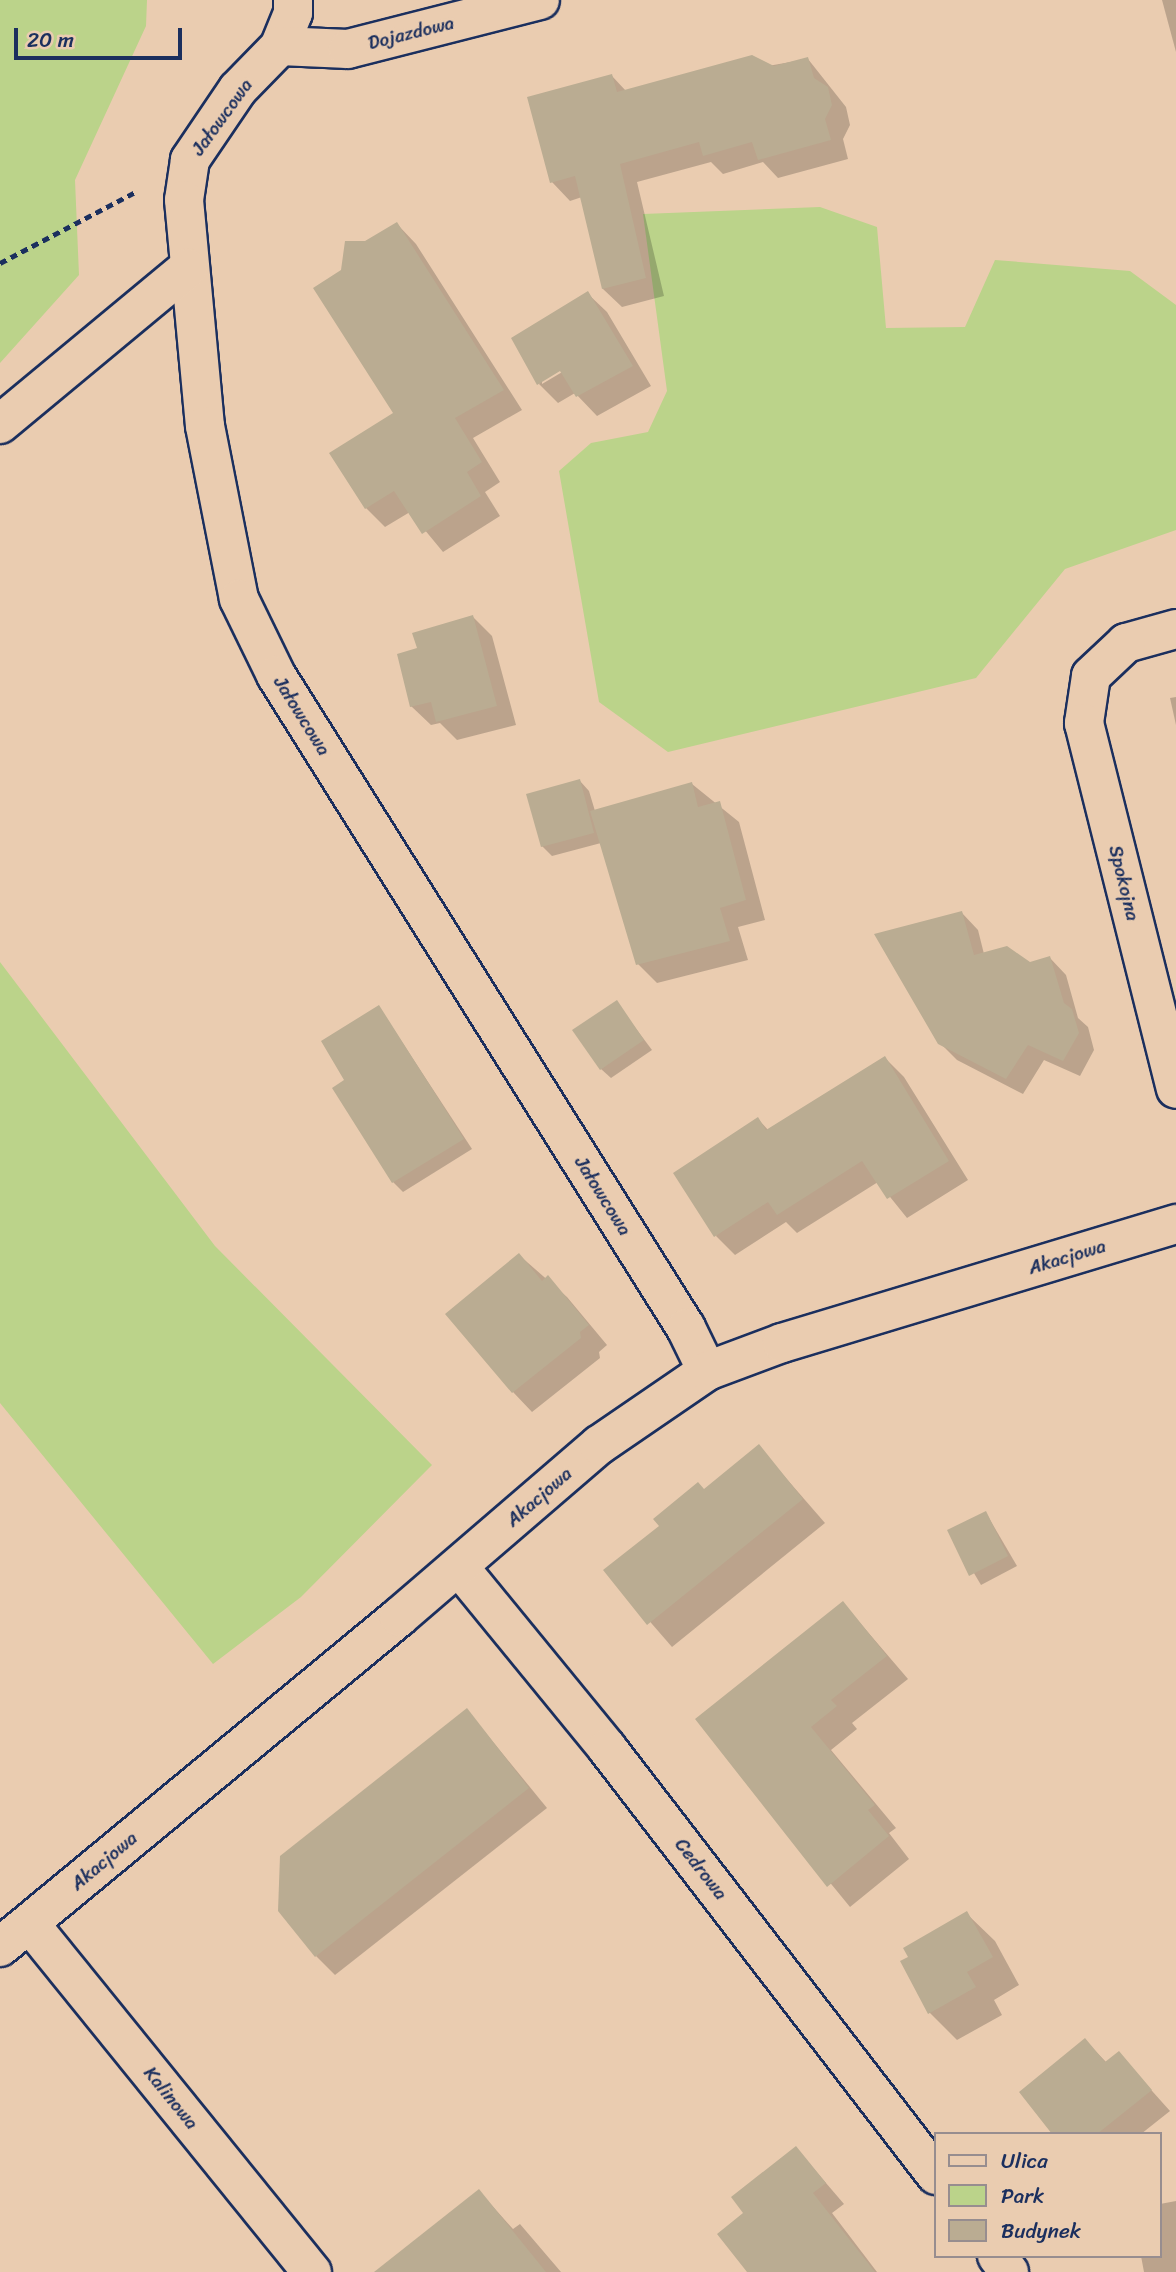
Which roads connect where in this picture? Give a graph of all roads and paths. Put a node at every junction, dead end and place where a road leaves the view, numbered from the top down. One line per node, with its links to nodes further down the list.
1 (293, 0): 3 (street, Jałowcowa)
2 (540, 0): 3 (street, Dojazdowa)
3 (281, 46): 4 (street, Jałowcowa)
4 (190, 160): 5 (path); 6 (street, Jałowcowa)
5 (0, 263)
6 (188, 268): 7 (street); 11 (street, Jałowcowa)
7 (0, 424)
8 (1176, 629): 9 (street, Spokojna)
9 (1176, 1089)
10 (1176, 1224): 11 (street, Akacjowa)
11 (707, 1371): 12 (street, Akacjowa)
12 (459, 1567): 13 (street, Akacjowa); 15 (street, Cedrowa)
13 (30, 1924): 14 (street, Akacjowa); 16 (street, Kalinowa)
14 (0, 1947)
15 (934, 2172)
16 (312, 2272)

